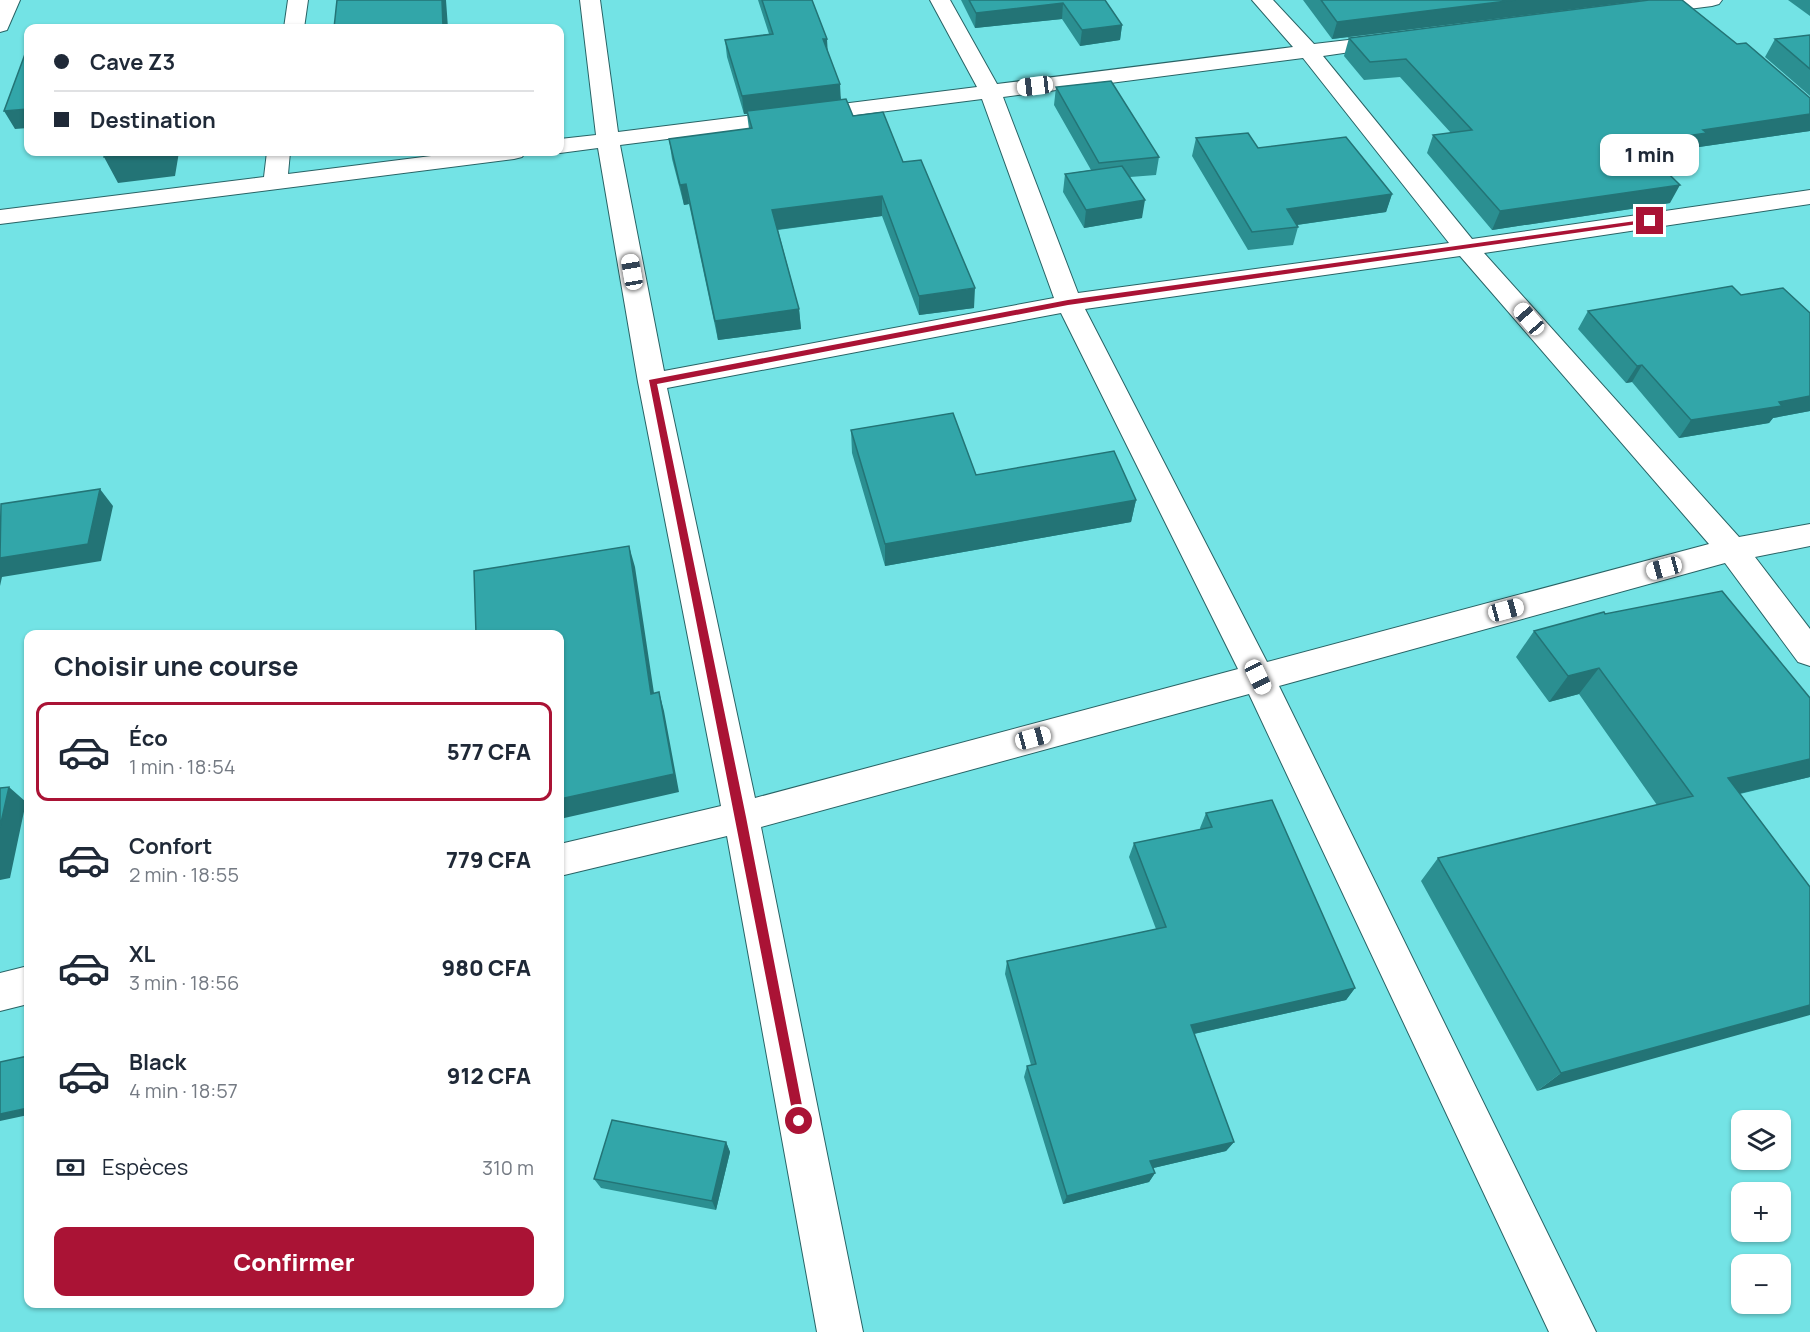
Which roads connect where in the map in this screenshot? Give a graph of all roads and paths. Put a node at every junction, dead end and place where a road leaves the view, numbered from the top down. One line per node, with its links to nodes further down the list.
1 (9, 0): 10 (street)
2 (298, 0): 9 (street)
3 (590, 0): 14 (street)
4 (940, 0): 13 (street)
5 (1263, 0): 12 (street)
6 (1686, 2): 7 (street); 8 (street)
7 (1708, 9)
8 (1616, 12)
9 (295, 24)
10 (0, 26)
11 (1415, 38): 12 (street)
12 (1308, 51): 13 (street); 21 (street)
13 (990, 91): 14 (street); 22 (street)
14 (608, 140): 15 (street); 23 (street)
15 (564, 146)
16 (278, 156): 18 (street)
17 (482, 156): 18 (street)
18 (275, 182): 20 (street)
19 (1810, 197): 21 (street)
20 (0, 217)
21 (1466, 248): 22 (street); 25 (street)
22 (1068, 303): 23 (street); 27 (street)
23 (652, 382): 28 (street)
24 (1810, 535): 25 (street)
25 (1732, 550): 26 (street); 27 (street)
26 (1810, 653)
27 (1258, 677): 28 (street); 33 (street)
28 (741, 817): 29 (street); 32 (street)
29 (564, 859)
30 (24, 986): 31 (street)
31 (0, 992)
32 (840, 1332)
33 (1573, 1332)

